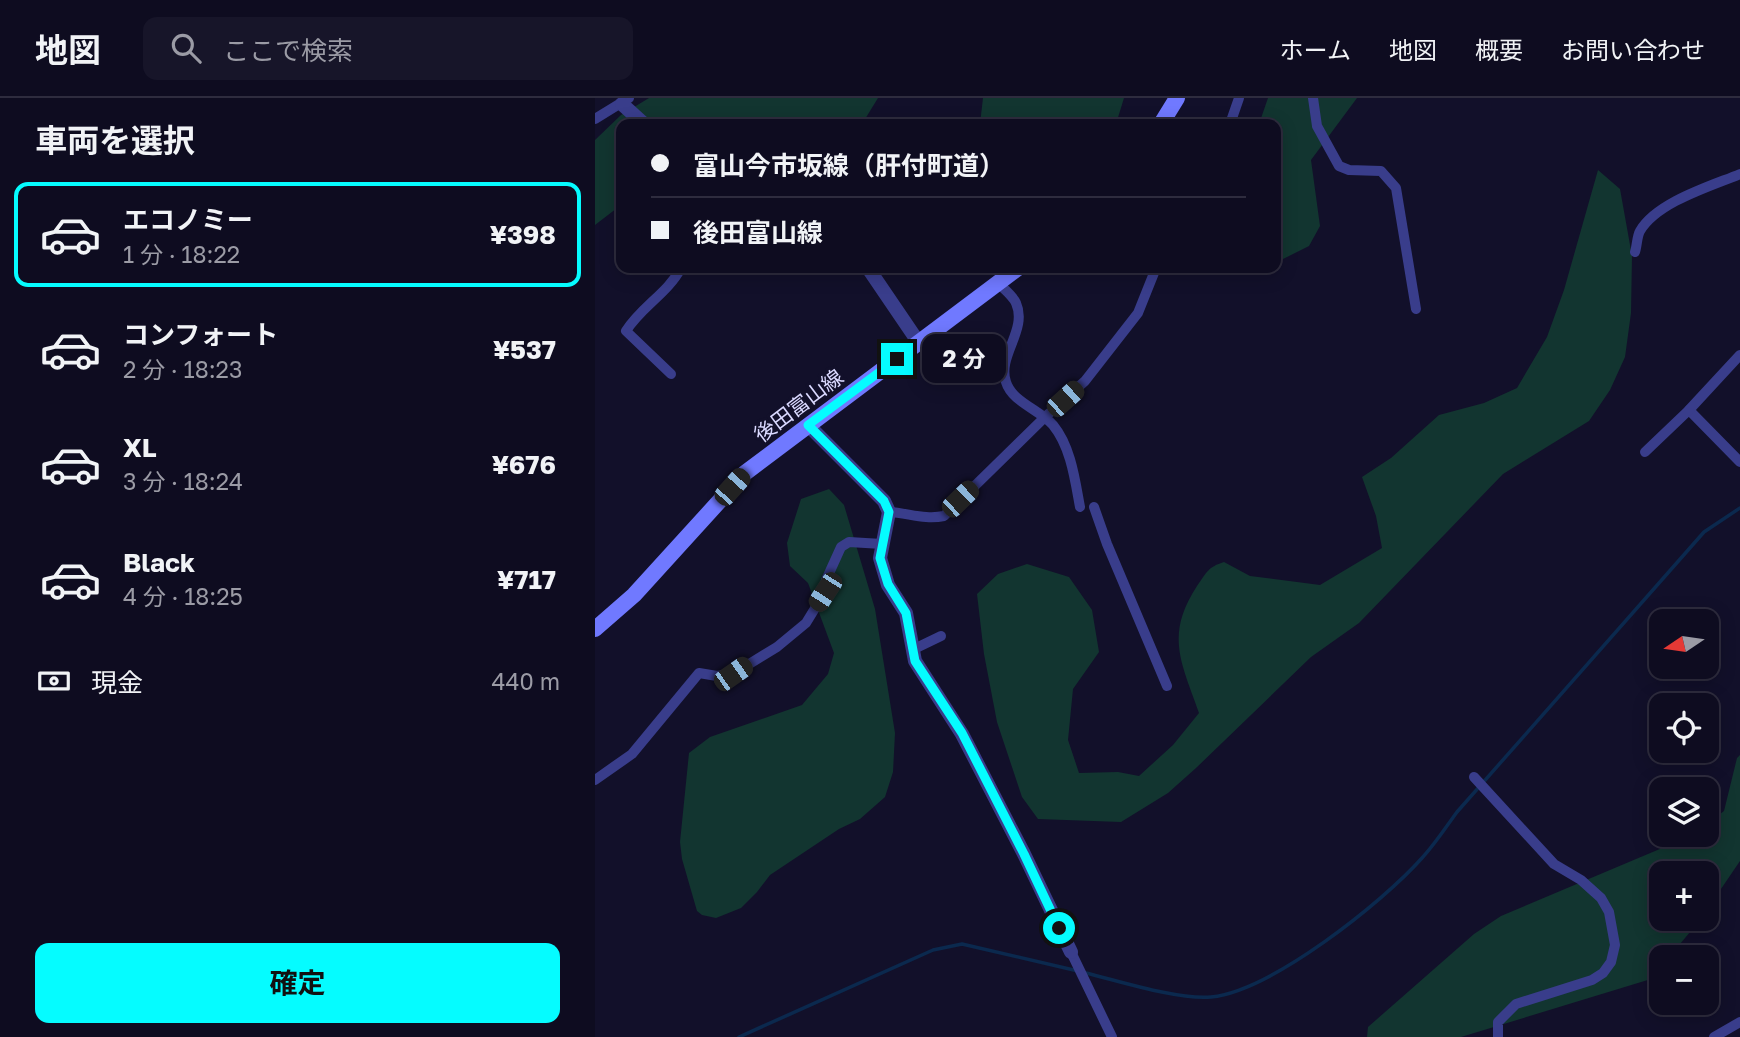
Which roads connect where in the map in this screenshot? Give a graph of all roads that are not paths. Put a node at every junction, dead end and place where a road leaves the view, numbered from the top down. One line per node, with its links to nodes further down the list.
1 (1177, 98): 7 (main road)
2 (1239, 98): 8 (street)
3 (1313, 98): 16 (street)
4 (626, 101): 5 (street); 6 (street)
5 (595, 119)
6 (640, 119)
7 (1164, 119)
8 (1232, 119)
9 (1740, 174): 10 (street)
10 (1635, 252)
11 (678, 273): 19 (street)
12 (871, 273): 17 (street)
13 (1012, 273): 15 (main road, 後田富山線)
14 (1154, 273): 21 (street)
15 (998, 283): 17 (main road, 後田富山線); 21 (street)
16 (1416, 309)
17 (919, 343): 22 (main road, 後田富山線)
18 (1740, 355): 20 (street)
19 (671, 374)
20 (1689, 410): 23 (street); 24 (street)
21 (1045, 416): 25 (street); 27 (street)
22 (808, 425): 27 (street); 29 (main road, 後田富山線)
23 (1645, 452)
24 (1740, 462)
25 (1080, 507)
26 (1094, 507): 32 (street)
27 (889, 512): 28 (street)
28 (882, 544): 31 (street); 34 (street)
29 (595, 629)
30 (941, 636): 31 (street)
31 (912, 650): 35 (street)
32 (1167, 685)
33 (1474, 777): 38 (street)
34 (595, 780)
35 (1074, 958): 37 (street)
36 (1736, 1024): 39 (street); 40 (street)
37 (1112, 1037)
38 (1498, 1037)
39 (1714, 1037)
40 (1739, 1037)

